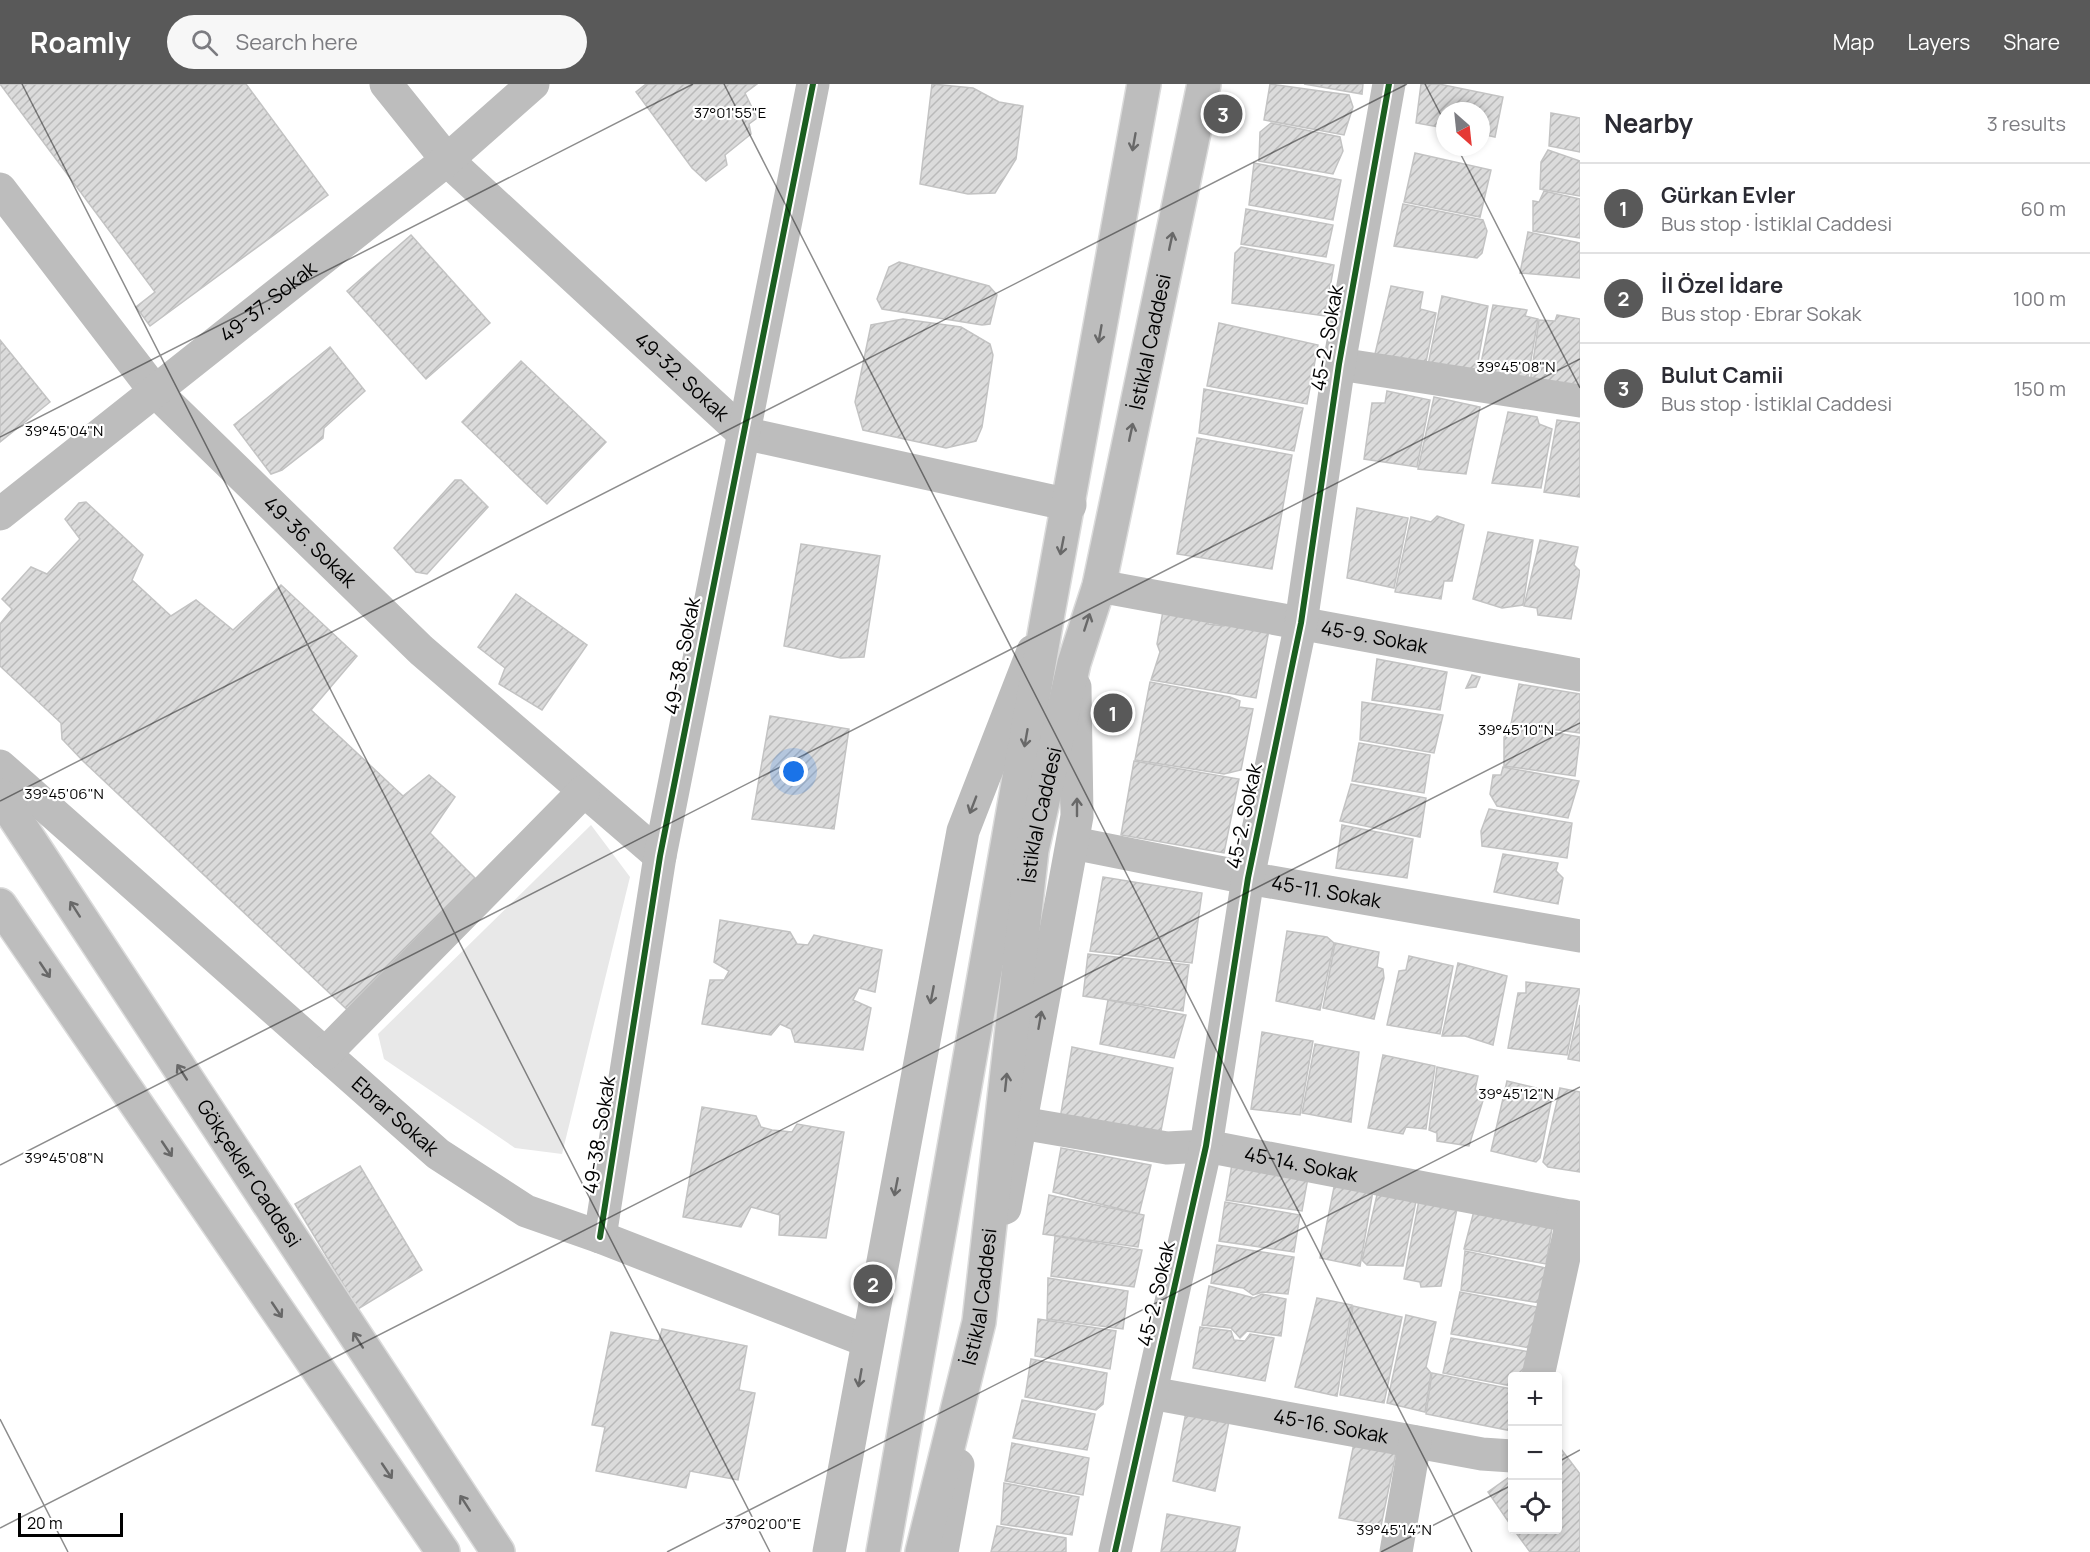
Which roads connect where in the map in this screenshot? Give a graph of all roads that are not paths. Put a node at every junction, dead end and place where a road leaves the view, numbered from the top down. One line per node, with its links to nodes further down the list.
1 (386, 84): 7 (street, 49-32. Sokak)
2 (533, 84): 7 (street, 49-37. Sokak)
3 (813, 84): 12 (street, 49-38. Sokak)
4 (1144, 84): 13 (street, İstiklal Caddesi, one-way to 13)
5 (1204, 84): 15 (street, İstiklal Caddesi, one-way to 5)
6 (1389, 84): 9 (street, 45-2. Sokak)
7 (447, 160): 10 (street, 49-37. Sokak); 12 (street, 49-32. Sokak)
8 (0, 189): 10 (street, 49-36. Sokak)
9 (1339, 364): 11 (street); 17 (street, 45-2. Sokak)
10 (154, 390): 14 (street, 49-37. Sokak); 21 (street, 49-36. Sokak)
11 (1580, 401)
12 (743, 433): 13 (street, 49-32. Sokak); 24 (street, 49-38. Sokak)
13 (1070, 505): 16 (street, İstiklal Caddesi, one-way to 16)
14 (0, 513)
15 (1099, 586): 17 (street, 45-9. Sokak); 18 (street, İstiklal Caddesi, one-way to 15)
16 (1048, 613): 33 (street, one-way to 33); 41 (street, İstiklal Caddesi, one-way to 41)
17 (1301, 623): 19 (street, 45-9. Sokak); 25 (street, 45-2. Sokak)
18 (1074, 663): 23 (street, one-way to 18); 42 (street, İstiklal Caddesi, one-way to 18)
19 (1580, 675)
20 (0, 766): 28 (street, Ebrar Sokak)
21 (583, 792): 24 (street, 49-36. Sokak); 28 (street)
22 (0, 795): 39 (street, Gökçekler Caddesi, one-way to 22)
23 (1073, 843): 25 (street, 45-11. Sokak); 29 (street, one-way to 23)
24 (660, 856): 32 (street, 49-38. Sokak)
25 (1248, 878): 27 (street, 45-11. Sokak); 30 (street, 45-2. Sokak)
26 (0, 905): 38 (street, one-way to 38)
27 (1580, 936)
28 (325, 1054): 32 (street, Ebrar Sokak)
29 (1021, 1123): 30 (street, 45-14. Sokak); 43 (street)
30 (1206, 1146): 31 (street, 45-14. Sokak); 35 (street, 45-2. Sokak)
31 (1577, 1217): 34 (street)
32 (600, 1237): 33 (street, Ebrar Sokak)
33 (867, 1341): 40 (street, one-way to 40)
34 (1539, 1372)
35 (1151, 1393): 36 (street, 45-16. Sokak); 44 (street, 45-2. Sokak)
36 (1415, 1442): 37 (street, 45-16. Sokak); 45 (street)
37 (1508, 1456)
38 (442, 1552)
39 (498, 1552)
40 (829, 1552)
41 (884, 1552)
42 (922, 1552)
43 (942, 1552)
44 (1115, 1552)
45 (1396, 1552)

